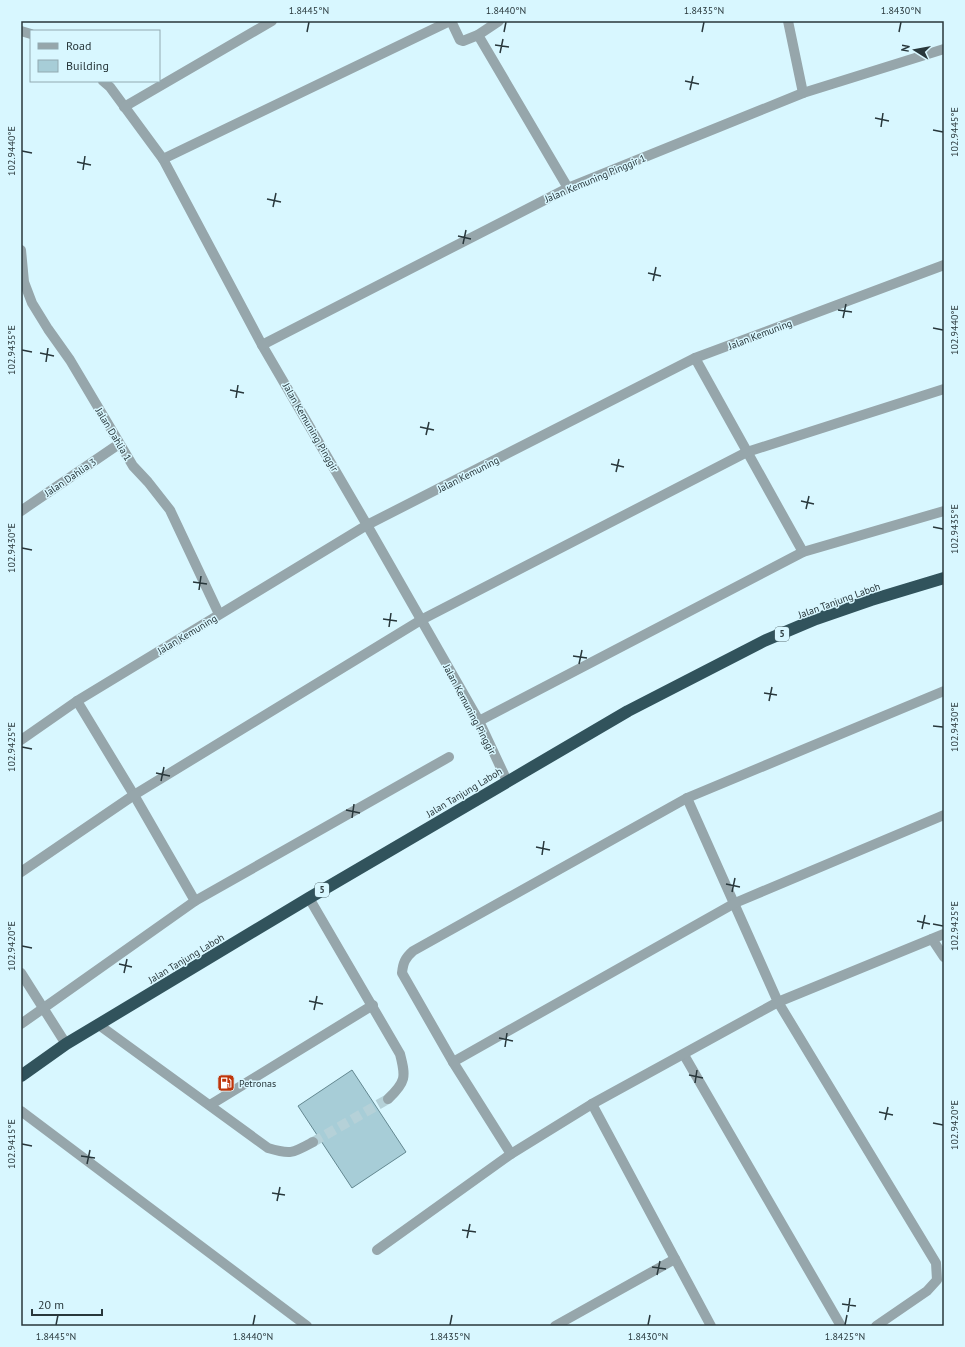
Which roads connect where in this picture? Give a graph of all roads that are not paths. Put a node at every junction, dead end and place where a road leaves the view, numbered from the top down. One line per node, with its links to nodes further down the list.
1 (272, 21): 9 (street)
2 (451, 21): 5 (street); 10 (street)
3 (499, 21): 5 (street)
4 (788, 21): 8 (street)
5 (478, 35): 11 (street)
6 (944, 48): 8 (street, Jalan Kemuning Pinggir 1)
7 (104, 82): 9 (street, Jalan Kemuning Pinggir)
8 (804, 93): 11 (street, Jalan Kemuning Pinggir 1)
9 (124, 107): 10 (street, Jalan Kemuning Pinggir)
10 (163, 159): 14 (street, Jalan Kemuning Pinggir)
11 (568, 188): 14 (street, Jalan Kemuning Pinggir 1)
12 (21, 252): 17 (street, Jalan Dahlia 1)
13 (944, 265): 15 (street, Jalan Kemuning)
14 (262, 344): 21 (street, Jalan Kemuning Pinggir)
15 (695, 358): 18 (street); 21 (street, Jalan Kemuning)
16 (944, 389): 18 (street)
17 (119, 444): 19 (street, Jalan Dahlia 3); 24 (street, Jalan Dahlia 1)
18 (747, 452): 22 (street); 25 (street)
19 (21, 511)
20 (944, 511): 22 (street)
21 (367, 524): 24 (street, Jalan Kemuning); 25 (street, Jalan Kemuning Pinggir)
22 (803, 552): 28 (street)
23 (944, 578): 31 (highway, Jalan Tanjung Laboh / 5)
24 (220, 614): 27 (street, Jalan Kemuning)
25 (421, 620): 28 (street, Jalan Kemuning Pinggir); 32 (street)
26 (944, 691): 33 (street)
27 (77, 701): 29 (street, Jalan Kemuning); 32 (street)
28 (479, 721): 31 (street, Jalan Kemuning Pinggir)
29 (21, 740)
30 (449, 757): 37 (street)
31 (507, 781): 36 (highway, Jalan Tanjung Laboh / 5)
32 (134, 796): 35 (street); 37 (street)
33 (687, 798): 38 (street); 50 (street)
34 (944, 815): 38 (street)
35 (21, 872)
36 (309, 898): 44 (street); 47 (highway, Jalan Tanjung Laboh / 5)
37 (195, 901): 45 (street)
38 (734, 903): 43 (street); 50 (street)
39 (944, 934): 40 (street)
40 (932, 939): 41 (street); 43 (street)
41 (944, 958)
42 (21, 973): 45 (street)
43 (778, 1002): 49 (street); 64 (street)
44 (372, 1005): 52 (street); 54 (street)
45 (44, 1007): 46 (street); 48 (street)
46 (21, 1024)
47 (99, 1025): 48 (highway, Jalan Tanjung Laboh / 5); 54 (street)
48 (66, 1044): 51 (highway, Jalan Tanjung Laboh / 5)
49 (684, 1055): 53 (street); 63 (street)
50 (453, 1062): 57 (street)
51 (21, 1076)
52 (388, 1099)
53 (592, 1104): 57 (street); 59 (street)
54 (210, 1105): 56 (street)
55 (21, 1111): 60 (street)
56 (313, 1142)
57 (511, 1154): 58 (street)
58 (377, 1250)
59 (675, 1259): 61 (street); 62 (street)
60 (307, 1326)
61 (555, 1326)
62 (711, 1326)
63 (841, 1326)
64 (876, 1326)

